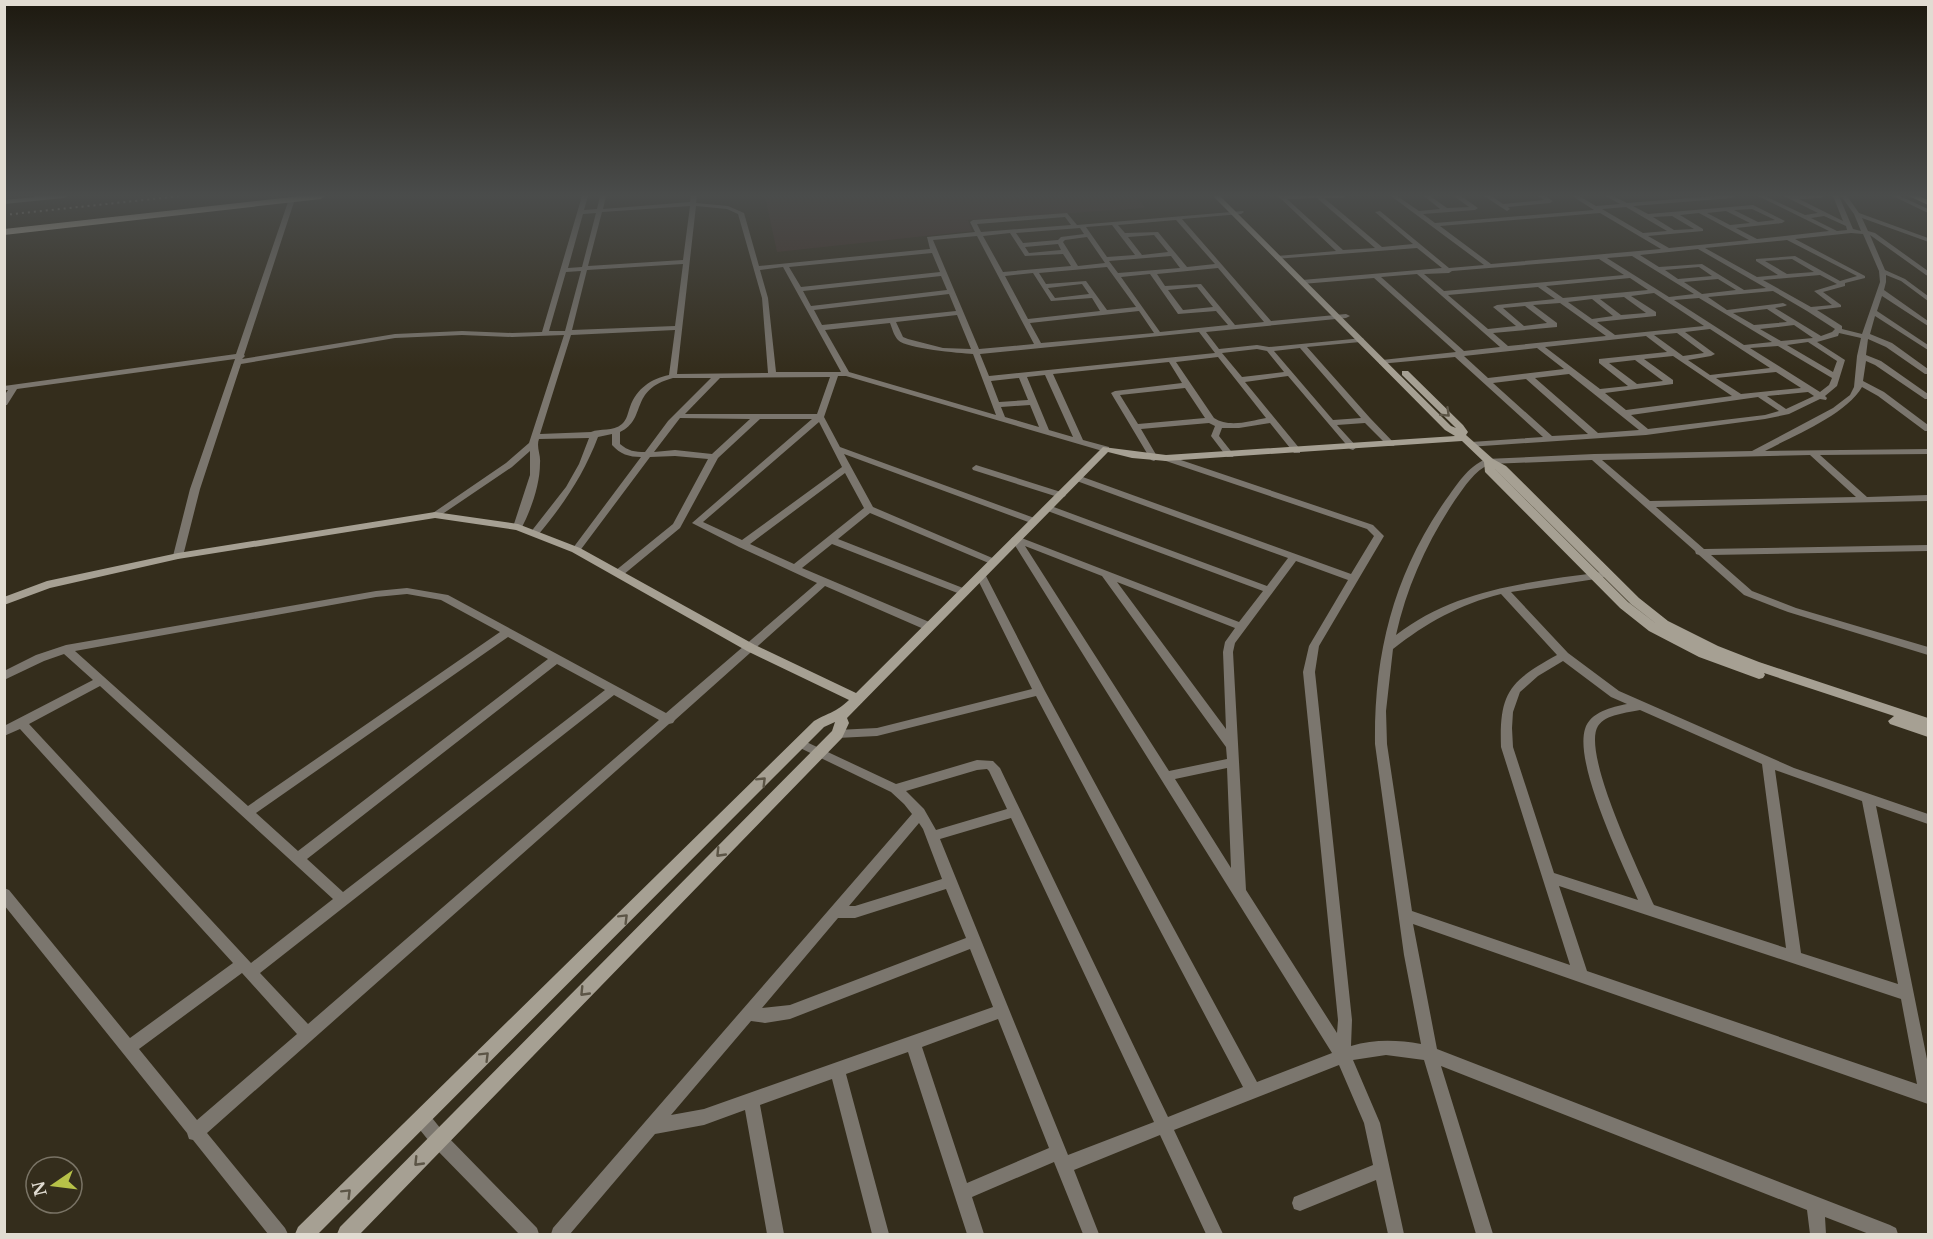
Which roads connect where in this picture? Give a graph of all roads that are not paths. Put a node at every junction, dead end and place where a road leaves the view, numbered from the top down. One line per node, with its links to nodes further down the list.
1 (272, 254): 126 (street)
2 (569, 254): 38 (street)
3 (589, 254): 33 (street)
4 (687, 254): 28 (street)
5 (754, 254): 34 (street)
6 (904, 254): 30 (street)
7 (935, 254): 45 (street)
8 (990, 254): 46 (street)
9 (1026, 254): 10 (street)
10 (1042, 254)
11 (1066, 254): 35 (street)
12 (1102, 254): 29 (street)
13 (1173, 254): 24 (street); 36 (street)
14 (1209, 254): 31 (street)
15 (1279, 254): 26 (street)
16 (1320, 254): 26 (street)
17 (1428, 254): 40 (street)
18 (1473, 254): 32 (street)
19 (1634, 254): 25 (street); 37 (street)
20 (1710, 254): 53 (street)
21 (1821, 254): 27 (street); 56 (street)
22 (1876, 254): 41 (street)
23 (1899, 254): 47 (street)
24 (1140, 256): 29 (street)
25 (1601, 256): 32 (street); 50 (street)
26 (1282, 257): 55 (street)
27 (1793, 257): 44 (street); 51 (street)
28 (686, 262): 33 (street); 95 (street)
29 (1108, 262): 35 (street); 48 (street)
30 (785, 265): 34 (street); 60 (street)
31 (1220, 266): 36 (street); 91 (street)
32 (1490, 266): 40 (street)
33 (585, 268): 38 (street); 103 (street)
34 (758, 268): 135 (street)
35 (1076, 268): 39 (street)
36 (1185, 269): 42 (street)
37 (1658, 269): 52 (street); 54 (street)
38 (564, 270): 104 (street)
39 (1035, 271): 46 (street); 58 (street)
40 (1449, 271): 43 (street)
41 (1882, 271): 63 (street); 71 (street)
42 (1152, 272): 48 (street); 59 (street)
43 (1419, 273): 49 (street); 66 (street)
44 (1821, 273): 51 (street); 56 (street)
45 (944, 274): 60 (street); 64 (street)
46 (1001, 274): 88 (street)
47 (1929, 274)
48 (1116, 275): 78 (street)
49 (1376, 276): 55 (street); 122 (street)
50 (1632, 276): 57 (street); 62 (street)
51 (1785, 276): 53 (street)
52 (1718, 277): 54 (street); 65 (street)
53 (1755, 279): 61 (street)
54 (1677, 281): 69 (street)
55 (1307, 282): 85 (street)
56 (1839, 283): 80 (street)
57 (1540, 285): 66 (street); 73 (street)
58 (1044, 286): 68 (street); 68 (street)
59 (1163, 288): 79 (street); 79 (street)
60 (799, 289): 77 (street)
61 (1774, 289): 65 (street); 80 (street)
62 (1656, 291): 67 (street); 72 (street)
63 (1880, 291): 81 (street); 92 (street)
64 (951, 292): 77 (street); 83 (street)
65 (1743, 292): 69 (street)
66 (1443, 293): 100 (street)
67 (1625, 295): 70 (street); 86 (street)
68 (1093, 296): 84 (street)
69 (1702, 296): 72 (street); 82 (street)
70 (1593, 297): 73 (street); 86 (street)
71 (1929, 298)
72 (1668, 299): 93 (street)
73 (1561, 301): 74 (street); 89 (street)
74 (1527, 304): 98 (street); 98 (street)
75 (1783, 305): 76 (street)
76 (1768, 307): 82 (street); 90 (street)
77 (809, 308): 96 (street)
78 (1141, 309): 84 (street); 106 (street)
79 (1218, 309): 97 (street)
80 (1810, 309): 102 (street)
81 (1874, 311): 107 (street); 117 (street)
82 (1726, 312): 94 (street)
83 (960, 313): 87 (street); 120 (street)
84 (1105, 313): 88 (street)
85 (1341, 316): 91 (street); 110 (street); 128 (street)
86 (1620, 318): 89 (street)
87 (892, 320): 96 (street); 120 (street)
88 (1025, 321): 114 (street)
89 (1590, 321): 108 (street)
90 (1794, 323): 94 (street); 109 (street)
91 (1270, 324): 97 (street)
92 (1929, 324)
93 (1712, 327): 101 (street); 116 (street)
94 (1753, 327): 112 (street)
95 (678, 328): 103 (street); 140 (street)
96 (819, 328): 136 (street)
97 (1234, 328): 99 (street)
98 (1522, 328): 100 (street)
99 (1202, 331): 106 (street); 121 (street)
100 (1487, 331): 119 (street)
101 (1679, 331): 105 (street); 123 (street)
102 (1842, 332): 107 (street); 109 (street)
103 (568, 333): 104 (street); 184 (street)
104 (545, 334): 126 (street)
105 (1648, 334): 108 (street); 123 (street)
106 (1159, 335): 114 (street)
107 (1866, 336): 124 (street); 133 (street)
108 (1614, 338): 113 (street)
109 (1820, 339): 111 (street)
110 (1360, 340): 115 (street); 129 (street)
111 (1809, 340): 112 (street); 143 (street)
112 (1779, 343): 116 (street); 143 (street)
113 (1539, 345): 119 (street); 131 (street)
114 (1039, 346): 120 (street)
115 (1302, 346): 118 (street); 172 (street)
116 (1743, 347): 130 (street)
117 (1929, 348)
118 (1269, 349): 121 (street); 137 (street)
119 (1507, 349): 122 (street)
120 (976, 352): 144 (street)
121 (1219, 353): 127 (street); 145 (street)
122 (1460, 354): 128 (street); 146 (street)
123 (1678, 356): 125 (street); 142 (street)
124 (1861, 356): 147 (street); 155 (street)
125 (1637, 358): 150 (street); 150 (street)
126 (240, 359): 149 (street); 221 (street)
127 (1171, 360): 132 (street); 148 (street)
128 (1392, 361): 129 (street); 182 (street, one-way to 182)
129 (1382, 362): 182 (street)
130 (1778, 369): 142 (street); 152 (street)
131 (1571, 371): 139 (street); 153 (street)
132 (1047, 372): 138 (street); 185 (street)
133 (1929, 372)
134 (835, 373): 135 (street); 136 (street); 166 (street)
135 (772, 374): 141 (street)
136 (846, 374): 169 (street)
137 (1289, 374): 145 (street); 173 (street)
138 (1022, 375): 144 (street); 158 (street)
139 (1527, 375): 146 (street); 181 (street)
140 (673, 376): 141 (street); 177 (street)
141 (717, 376): 164 (street)
142 (1709, 377): 156 (street)
143 (1836, 377): 157 (street)
144 (986, 379): 160 (street)
145 (1239, 380): 171 (street)
146 (1486, 381): 183 (street)
147 (1858, 382): 161 (street); 167 (street)
148 (1187, 385): 170 (street); 175 (street)
149 (14, 387): 151 (street); 159 (street)
150 (1635, 387): 153 (street)
151 (4, 388)
152 (1809, 389): 154 (street); 157 (street)
153 (1598, 392): 163 (street)
154 (1760, 395): 156 (street); 162 (street)
155 (1929, 397)
156 (1739, 398): 163 (street)
157 (1824, 398): 161 (street); 162 (street)
158 (1033, 402): 160 (street); 178 (street)
159 (4, 404)
160 (996, 405): 169 (street)
161 (1841, 407): 192 (street)
162 (1786, 412): 179 (street)
163 (1624, 413): 179 (street)
164 (678, 416): 165 (street); 195 (street)
165 (757, 417): 166 (street); 196 (street)
166 (820, 417): 188 (street); 212 (street)
167 (1913, 417): 168 (street); 176 (street)
168 (1929, 417)
169 (1001, 418): 178 (street)
170 (1211, 420): 174 (street); 175 (street)
171 (1270, 420): 174 (street); 190 (street)
172 (1367, 420): 173 (street); 186 (street)
173 (1331, 423): 187 (street)
174 (1219, 425): 194 (street)
175 (1134, 428): 198 (street)
176 (1929, 429)
177 (616, 430): 180 (street); 195 (street)
178 (1045, 431): 185 (street)
179 (1646, 432): 181 (street)
180 (595, 433): 184 (street); 214 (street)
181 (1596, 436): 183 (street)
182 (1465, 439): 183 (street); 186 (street); 199 (street)
183 (1550, 439)
184 (534, 440): 209 (street); 213 (street)
185 (1080, 442): 189 (street)
186 (1391, 444): 187 (street)
187 (1353, 447): 190 (street)
188 (836, 448): 200 (street); 211 (street)
189 (1106, 449): 198 (street); 202 (street)
190 (1297, 451): 194 (street)
191 (1929, 451): 193 (street)
192 (1752, 453): 193 (street); 197 (street)
193 (1812, 453): 205 (street)
194 (1230, 455): 198 (street)
195 (646, 456): 196 (street); 219 (street)
196 (714, 457): 210 (street)
197 (1594, 457): 199 (street); 206 (street)
198 (1160, 458): 229 (street)
199 (1489, 461): 227 (street); 239 (street)
200 (846, 468): 208 (street); 217 (street)
201 (976, 468): 203 (street)
202 (1077, 478): 203 (street); 222 (street)
203 (1061, 495): 207 (street)
204 (1929, 498): 205 (street)
205 (1864, 499): 206 (street)
206 (1646, 504): 220 (street)
207 (1048, 508): 211 (street); 231 (street)
208 (869, 509): 216 (street); 223 (street)
209 (435, 515): 213 (street); 221 (street)
210 (684, 517): 212 (street); 225 (street)
211 (1034, 521): 215 (street)
212 (697, 523): 217 (street)
213 (518, 527): 214 (street)
214 (535, 533): 219 (street)
215 (1016, 539): 223 (street); 226 (street); 262 (street)
216 (831, 540): 224 (street); 233 (street)
217 (742, 545): 224 (street)
218 (1929, 548): 220 (street)
219 (576, 550): 225 (street)
220 (1699, 552): 241 (street)
221 (178, 556): 234 (street)
222 (1294, 557): 229 (street); 231 (street)
223 (994, 562): 228 (street)
224 (795, 569): 230 (street)
225 (619, 573): 238 (street)
226 (1104, 573): 236 (street); 258 (street)
227 (1602, 575): 232 (street); 253 (street); 255 (street)
228 (981, 576): 233 (street); 247 (street)
229 (1355, 579): 290 (street)
230 (825, 582): 235 (street); 238 (street)
231 (1269, 590): 236 (street)
232 (1504, 591): 239 (street); 242 (street)
233 (964, 592): 235 (street)
234 (4, 601)
235 (930, 627): 248 (street)
236 (1241, 627): 258 (street)
237 (508, 632): 240 (street); 243 (street); 266 (street)
238 (751, 648): 248 (street); 251 (street)
239 (1387, 648): 278 (street)
240 (66, 649): 244 (street); 245 (street)
241 (1929, 651)
242 (1564, 656): 249 (street); 271 (street)
243 (557, 658): 246 (street); 270 (street)
244 (4, 676)
245 (101, 681): 252 (street); 266 (street)
246 (614, 689): 251 (street); 275 (street)
247 (1039, 692): 256 (street); 292 (street)
248 (858, 699): 250 (street)
249 (1639, 706): 261 (street); 276 (street)
250 (840, 717): 256 (street); 257 (street)
251 (669, 720): 286 (street)
252 (21, 723): 254 (street); 281 (street)
253 (1929, 723)
254 (4, 732)
255 (1929, 732)
256 (837, 734): 259 (street)
257 (800, 743): 259 (street); 295 (street, one-way to 257)
258 (1232, 746): 260 (street)
259 (818, 753): 263 (street); 299 (street, one-way to 299)
260 (1233, 762): 262 (street); 273 (street)
261 (1768, 762): 264 (street); 280 (street)
262 (1167, 776): 273 (street)
263 (895, 789): 265 (street); 267 (street)
264 (1868, 798): 268 (street); 283 (street)
265 (1015, 812): 269 (street); 296 (street)
266 (247, 813): 270 (street)
267 (920, 813): 269 (street); 277 (street)
268 (1929, 819)
269 (932, 836): 272 (street)
270 (297, 859): 275 (street)
271 (1549, 877): 276 (street); 282 (street)
272 (951, 882): 277 (street); 279 (street)
273 (1239, 890): 290 (street)
274 (4, 894): 288 (street)
275 (343, 900): 281 (street)
276 (1648, 910): 280 (street)
277 (835, 912): 285 (street)
278 (1406, 915): 282 (street); 289 (street)
279 (975, 941): 284 (street); 285 (street)
280 (1794, 957): 283 (street)
281 (247, 968): 286 (street); 288 (street)
282 (1581, 976): 293 (street)
283 (1907, 994): 293 (street)
284 (1002, 1011): 287 (street); 300 (street)
285 (748, 1013): 297 (street)
286 (308, 1035): 298 (street)
287 (913, 1043): 291 (street); 302 (street)
288 (128, 1048): 298 (street)
289 (1430, 1054): 290 (street); 304 (street); 316 (street)
290 (1343, 1056): 292 (street); 301 (street)
291 (837, 1070): 294 (street); 311 (street)
292 (1254, 1092): 296 (street)
293 (1928, 1096)
294 (751, 1100): 297 (street); 310 (street)
295 (422, 1119): 299 (street); 306 (street, one-way to 295)
296 (1164, 1126): 300 (street); 314 (street)
297 (651, 1127): 309 (street)
298 (195, 1133): 305 (street)
299 (439, 1140): 307 (street, one-way to 307); 308 (street)
300 (1061, 1159): 302 (street); 313 (street)
301 (1382, 1169): 303 (street); 315 (street)
302 (962, 1192): 312 (street)
303 (1300, 1203)
304 (1815, 1205): 317 (street); 318 (street)
305 (279, 1234)
306 (305, 1234)
307 (347, 1234)
308 (531, 1234)
309 (559, 1234)
310 (776, 1234)
311 (881, 1234)
312 (975, 1234)
313 (1091, 1234)
314 (1215, 1234)
315 (1396, 1234)
316 (1484, 1234)
317 (1818, 1234)
318 (1890, 1234)

